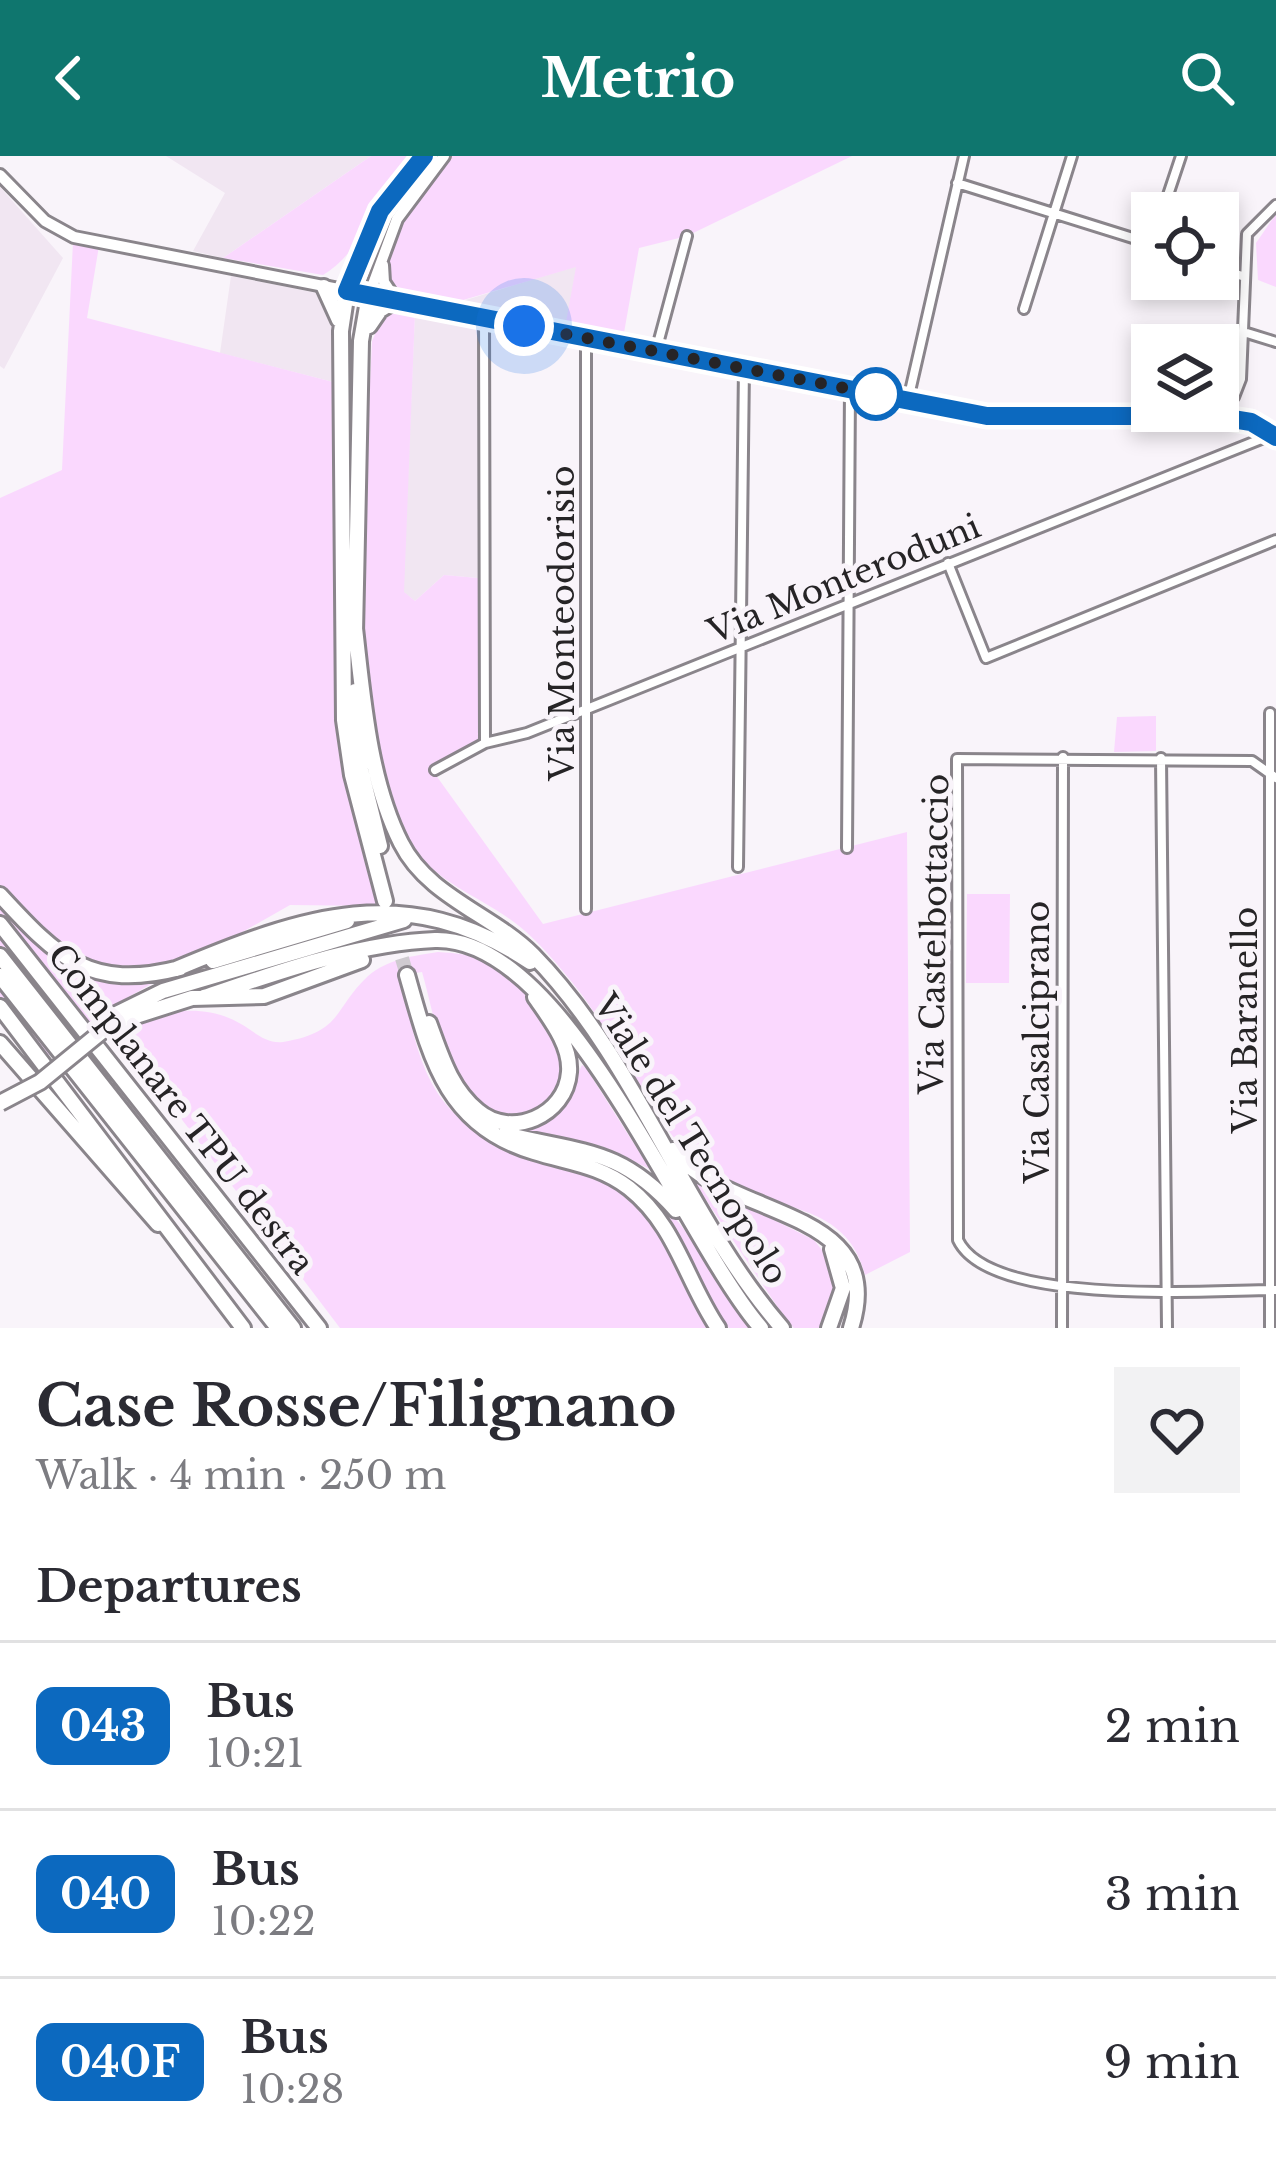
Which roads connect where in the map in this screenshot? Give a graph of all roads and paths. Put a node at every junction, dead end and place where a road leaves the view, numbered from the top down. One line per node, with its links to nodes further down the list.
1 (424, 156): 14 (street)
2 (444, 156): 13 (street)
3 (964, 156): 7 (street)
4 (1072, 156): 10 (street)
5 (1181, 156): 8 (street)
6 (0, 175): 17 (street)
7 (957, 183): 10 (street); 32 (street)
8 (1169, 192)
9 (1276, 205): 16 (street)
10 (1054, 213): 12 (street); 21 (street)
11 (687, 236): 28 (street)
12 (1131, 237)
13 (383, 250): 19 (street); 20 (street)
14 (355, 265): 17 (street); 18 (street)
15 (1239, 276): 16 (street)
16 (1245, 278): 24 (street)
17 (324, 286): 18 (street); 23 (highway)
18 (347, 291): 19 (street); 23 (highway)
19 (369, 295): 20 (street); 26 (highway)
20 (396, 300): 22 (street); 26 (highway)
21 (1024, 309)
22 (484, 318): 25 (street); 43 (street)
23 (341, 331): 39 (highway)
24 (1247, 333): 27 (street); 30 (street)
25 (586, 338): 28 (street); 41 (street, Via Monteodorisio)
26 (361, 341): 39 (highway)
27 (1276, 342)
28 (656, 351): 29 (street)
29 (744, 368): 31 (street); 40 (street)
30 (1239, 385)
31 (850, 388): 32 (street); 38 (street)
32 (908, 400): 33 (street)
33 (1131, 417)
34 (1239, 420): 35 (street)
35 (1274, 436): 37 (street, Via Monteroduni)
36 (1276, 540): 37 (street)
37 (948, 563): 38 (street, Via Monteroduni)
38 (850, 602): 40 (street, Via Monteroduni); 49 (street)
39 (355, 628): 58 (highway)
40 (737, 646): 41 (street, Via Monteroduni); 50 (street)
41 (585, 708): 43 (street, Via Monteroduni); 52 (street, Via Monteodorisio)
42 (1270, 713): 46 (street, Via Baranello)
43 (485, 743): 47 (street, Via Monteroduni)
44 (1063, 757): 45 (street, Via Castelbottaccio); 67 (street, Via Casalciprano); 67 (street, Via Castelbottaccio)
45 (1161, 758): 46 (street, Via Castelbottaccio); 68 (street)
46 (1269, 769): 48 (street); 69 (street, Via Baranello)
47 (435, 770)
48 (1276, 778)
49 (847, 848)
50 (738, 868)
51 (0, 896): 53 (highway)
52 (586, 909)
53 (421, 915): 58 (highway); 60 (highway)
54 (0, 924): 74 (highway, Complanare TPU destra)
55 (0, 956): 73 (highway)
56 (515, 969): 60 (highway); 64 (highway); 66 (highway)
57 (0, 976): 72 (highway)
58 (554, 978): 63 (highway, Viale del Tecnopolo)
59 (0, 1007): 70 (highway)
60 (110, 1021): 62 (highway, bridge)
61 (0, 1043): 70 (highway)
62 (0, 1099)
63 (640, 1107): 65 (highway); 77 (highway, Viale del Tecnopolo)
64 (483, 1129): 66 (highway); 75 (highway)
65 (815, 1226): 78 (highway); 79 (highway)
66 (695, 1230): 76 (highway, Viale del Tecnopolo)
67 (1062, 1288): 68 (street, Via Castelbottaccio); 80 (street, Via Casalciprano)
68 (1166, 1288): 69 (street, Via Castelbottaccio); 81 (street)
69 (1273, 1290): 82 (street, Via Baranello)
70 (228, 1308): 71 (highway)
71 (243, 1328)
72 (278, 1328)
73 (293, 1328)
74 (319, 1328)
75 (718, 1328)
76 (761, 1328)
77 (782, 1328)
78 (829, 1328)
79 (851, 1328)
80 (1063, 1328)
81 (1166, 1328)
82 (1270, 1328)

